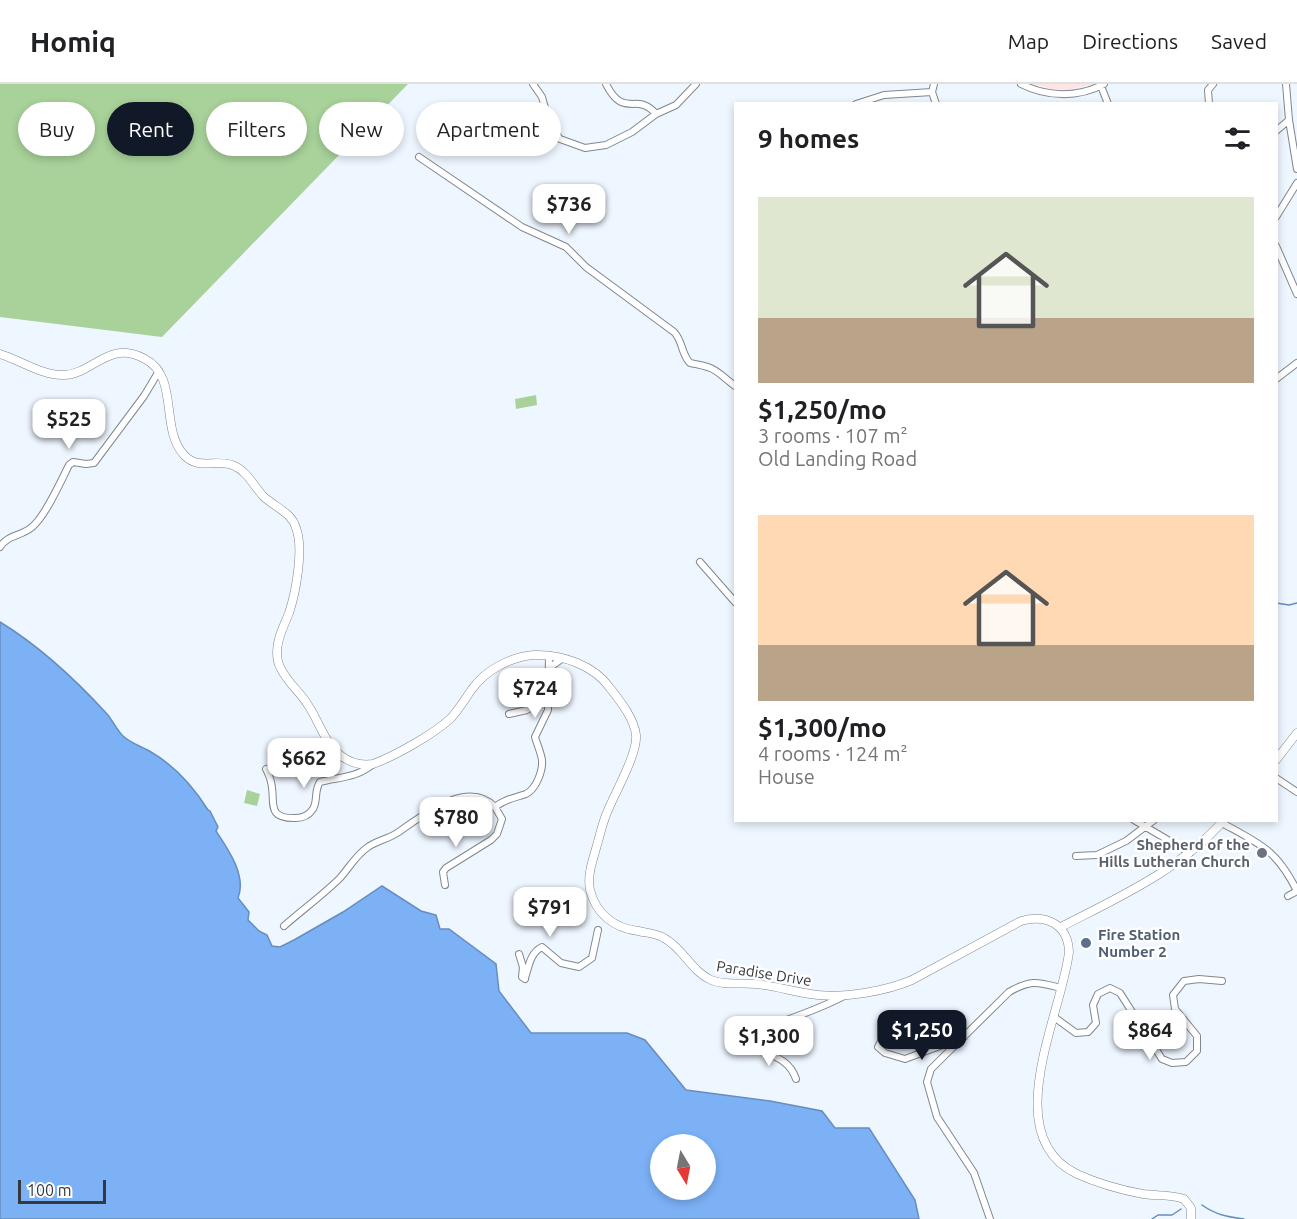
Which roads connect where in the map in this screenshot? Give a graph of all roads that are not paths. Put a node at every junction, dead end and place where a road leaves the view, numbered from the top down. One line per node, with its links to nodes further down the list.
1 (533, 84): 14 (street)
2 (606, 84): 14 (street)
3 (696, 84): 14 (street)
4 (934, 84): 9 (street)
5 (1021, 84): 8 (street)
6 (1213, 84): 13 (street)
7 (1286, 84): 15 (street)
8 (1102, 85): 12 (street)
9 (932, 92): 10 (street); 11 (street)
10 (862, 102)
11 (935, 102)
12 (1107, 102)
13 (1209, 102)
14 (656, 114)
15 (1289, 120): 16 (street); 18 (street)
16 (1278, 129)
17 (420, 157): 27 (street)
18 (1297, 170)
19 (1297, 183): 20 (street)
20 (1279, 207)
21 (1278, 251): 22 (street)
22 (1297, 294)
23 (0, 354): 25 (street)
24 (1297, 363): 26 (street)
25 (159, 371): 28 (street); 38 (street)
26 (1278, 377)
27 (734, 385)
28 (0, 547)
29 (700, 562): 30 (street)
30 (734, 602)
31 (549, 656): 32 (street, Paradise Drive); 33 (street); 38 (street, Paradise Drive)
32 (563, 658): 33 (street); 58 (street, Paradise Drive)
33 (549, 668): 34 (street)
34 (549, 696): 35 (street); 42 (street)
35 (508, 714)
36 (1297, 733): 37 (street)
37 (1278, 757)
38 (373, 764): 39 (street)
39 (266, 769)
40 (1278, 779): 41 (street)
41 (1297, 792)
42 (495, 807): 49 (street); 52 (street)
43 (1137, 822): 46 (street)
44 (1152, 822): 46 (street)
45 (1223, 822): 47 (street); 50 (street)
46 (1146, 827): 47 (street); 48 (street)
47 (1190, 853): 53 (street)
48 (1076, 856)
49 (445, 885)
50 (1297, 891): 51 (street)
51 (1288, 897)
52 (284, 926)
53 (1060, 927): 57 (street); 58 (street, Paradise Drive)
54 (598, 930): 55 (street)
55 (519, 954)
56 (1221, 981): 59 (street)
57 (1061, 988): 59 (street); 60 (street)
58 (844, 996): 62 (street)
59 (1054, 1017): 64 (street)
60 (967, 1035): 61 (street); 63 (street)
61 (900, 1041)
62 (796, 1079)
63 (990, 1219)
64 (1191, 1219)

